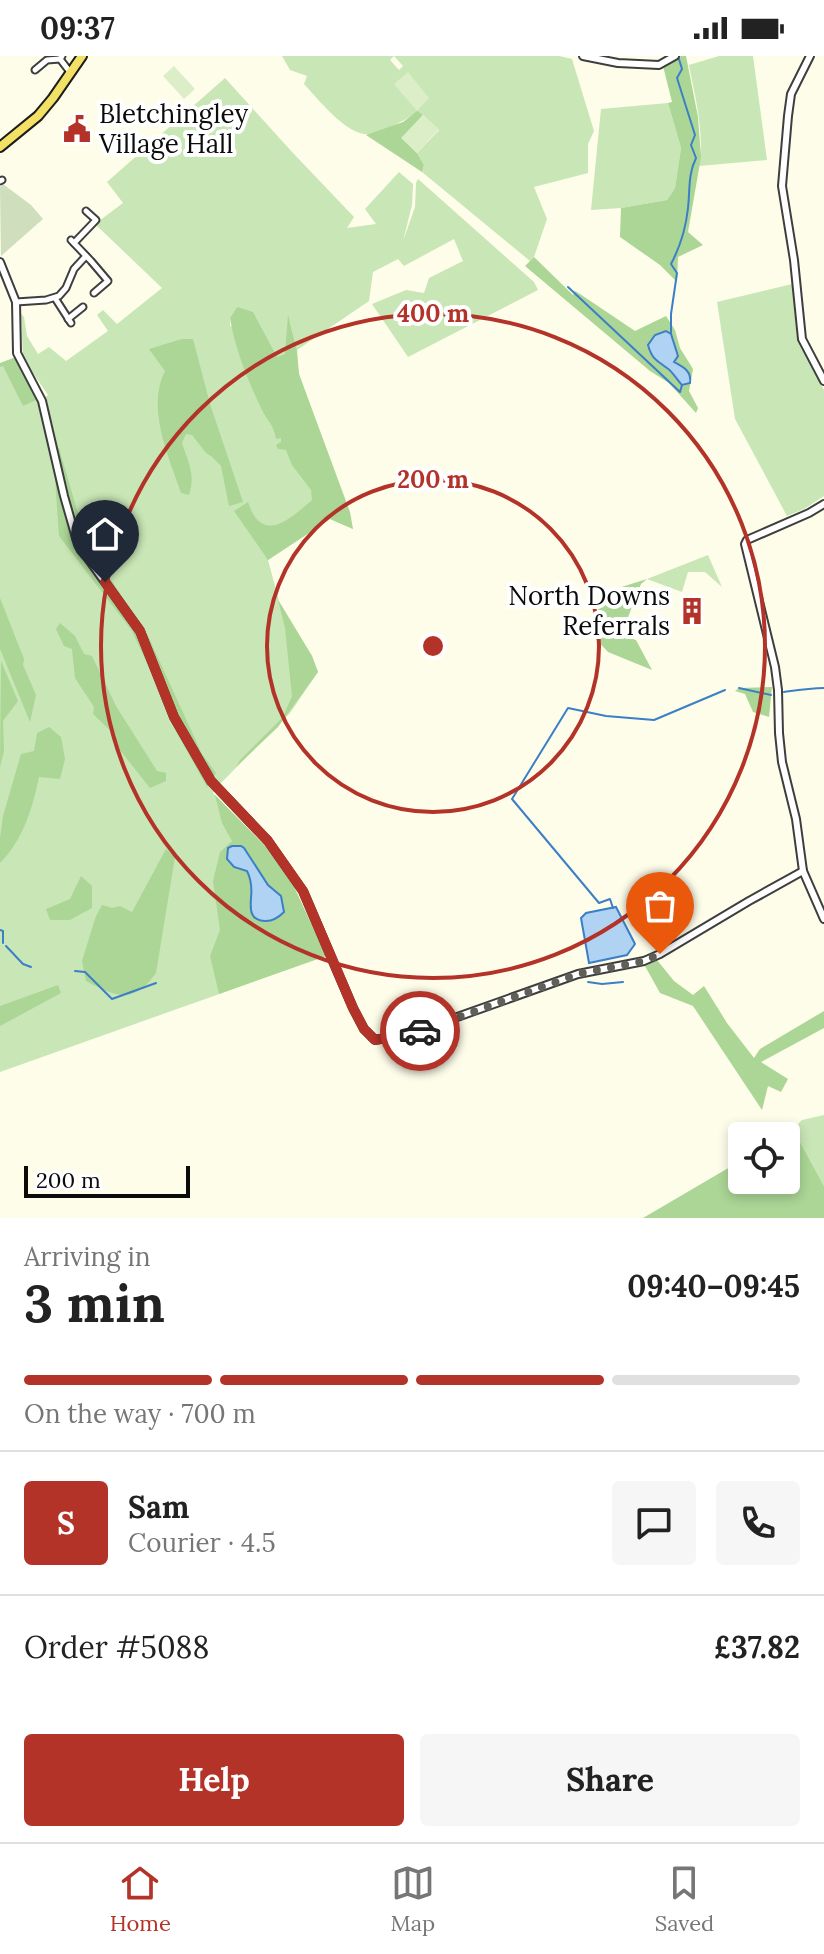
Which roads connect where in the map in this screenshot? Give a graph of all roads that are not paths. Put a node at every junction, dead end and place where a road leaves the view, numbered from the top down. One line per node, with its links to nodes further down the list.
1 (82, 56): 7 (main road)
2 (583, 56): 3 (street)
3 (675, 56)
4 (810, 56): 18 (street)
5 (61, 58): 6 (street); 7 (street)
6 (35, 70)
7 (70, 73): 8 (main road)
8 (0, 147)
9 (86, 211): 10 (street)
10 (86, 256): 13 (street); 15 (street)
11 (0, 262): 16 (street)
12 (114, 276): 13 (street)
13 (108, 281): 14 (street)
14 (94, 293)
15 (55, 298): 16 (street); 17 (street)
16 (16, 302): 20 (street)
17 (83, 307)
18 (824, 381)
19 (824, 504): 20 (street)
20 (803, 871): 21 (street)
21 (824, 919)

